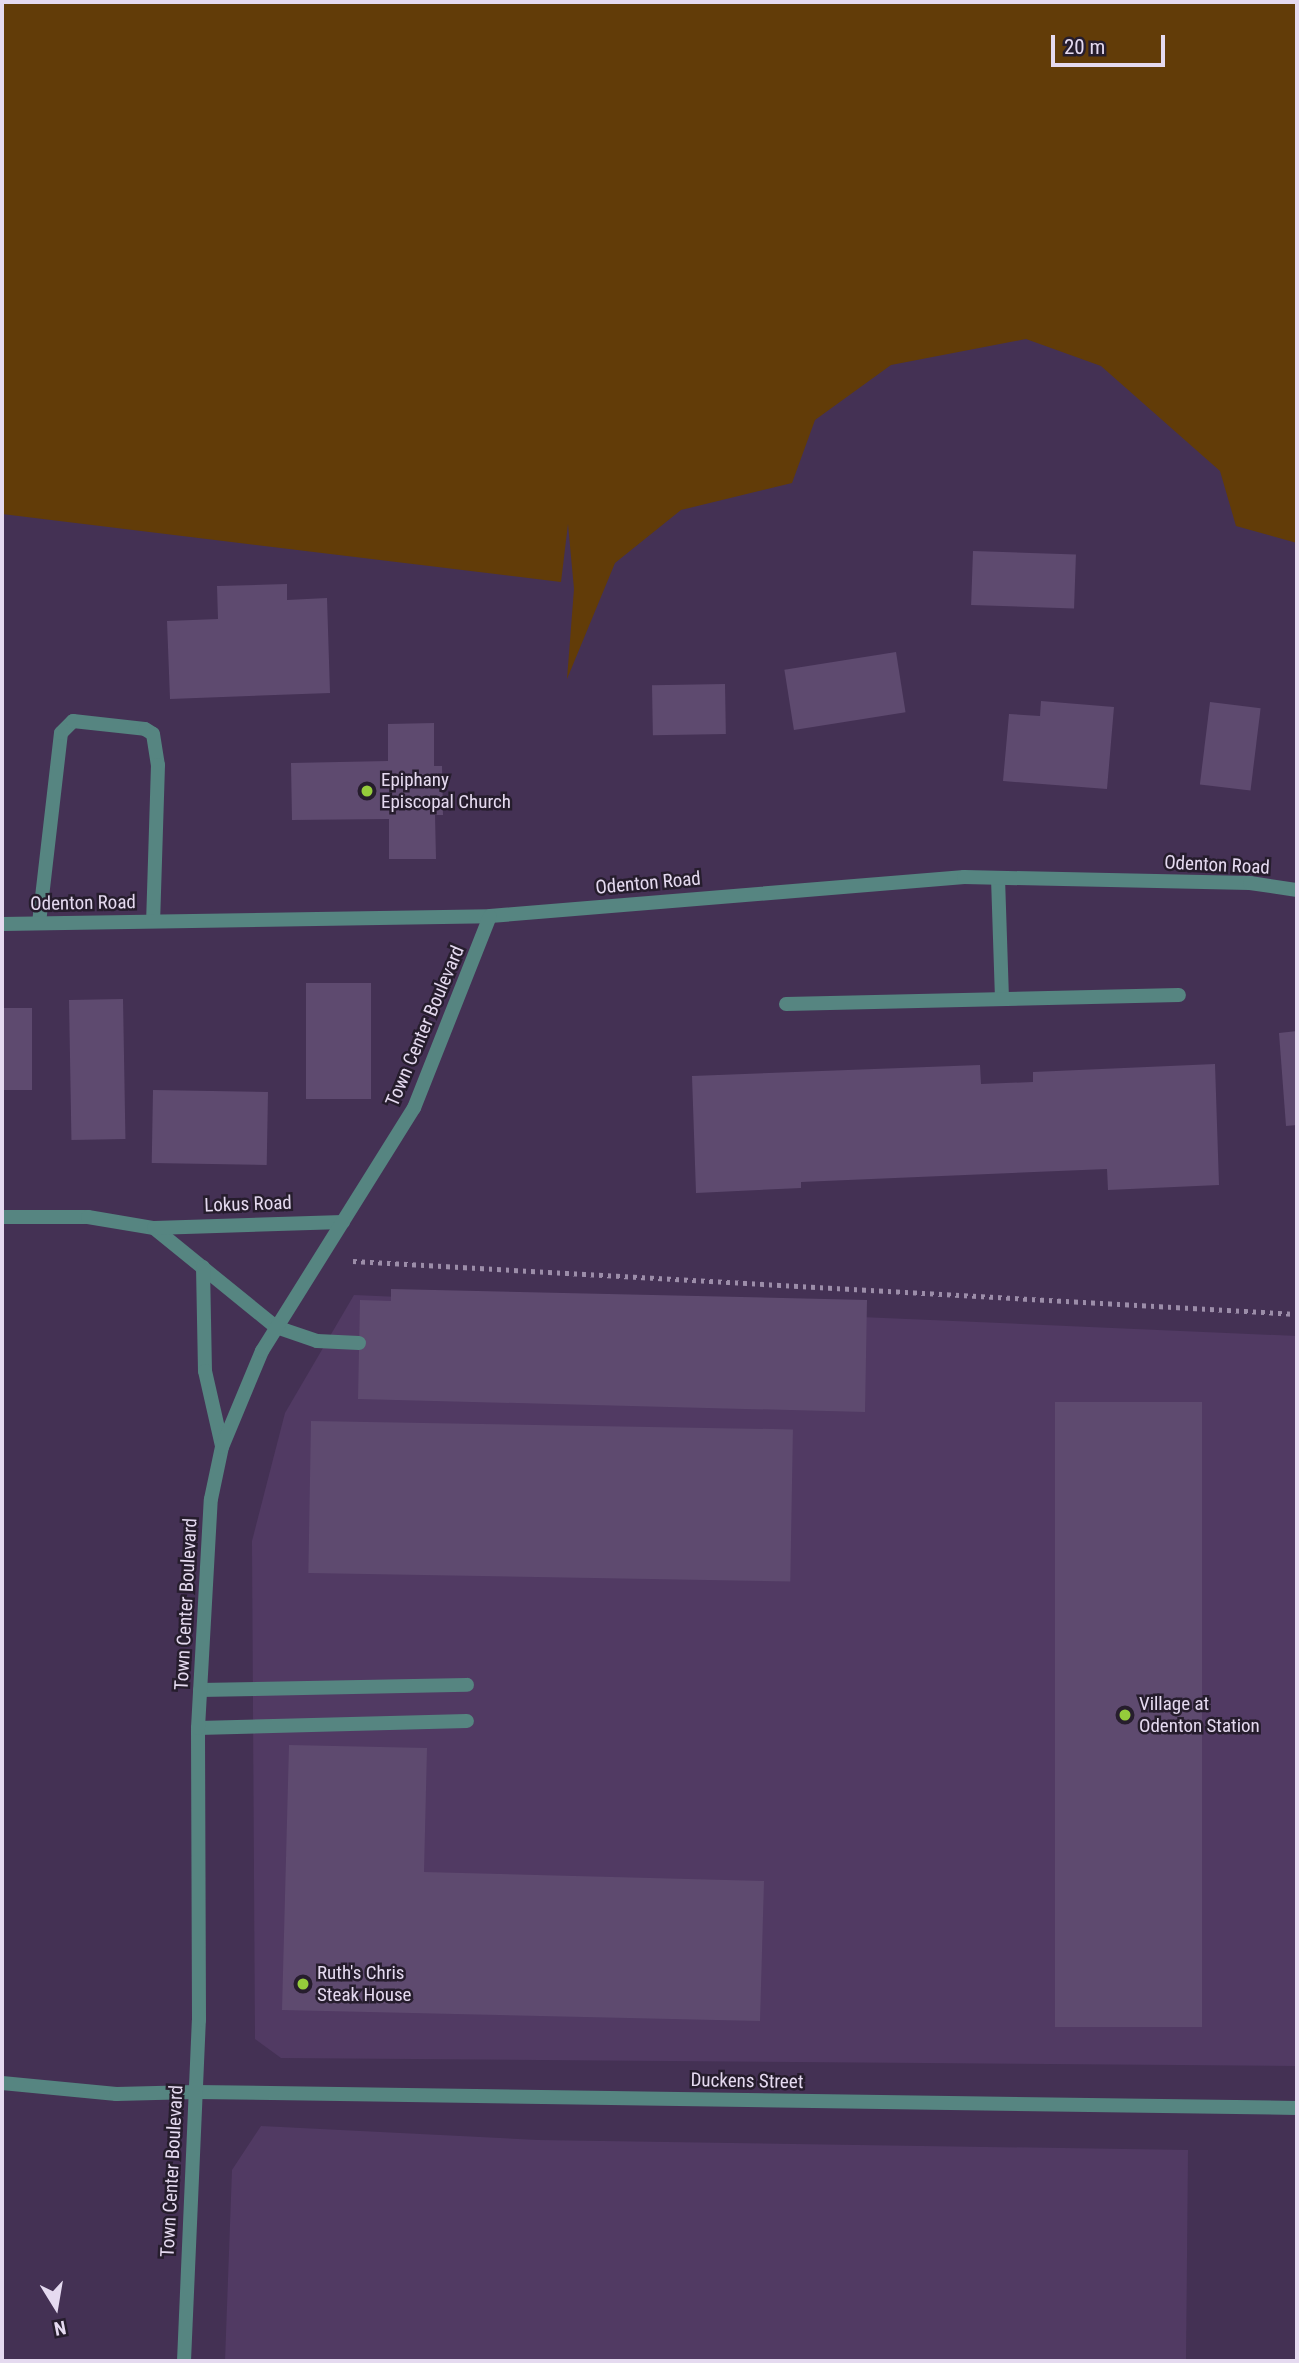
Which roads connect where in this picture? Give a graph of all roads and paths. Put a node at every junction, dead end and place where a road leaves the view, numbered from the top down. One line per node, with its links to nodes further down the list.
1 (998, 878): 2 (street, Odenton Road); 3 (street, Odenton Road); 8 (street)
2 (1297, 890)
3 (490, 916): 4 (street, Odenton Road); 11 (street, Town Center Boulevard)
4 (153, 921): 5 (street, Odenton Road); 5 (street)
5 (39, 923): 6 (street, Odenton Road)
6 (2, 924)
7 (1179, 995): 8 (street)
8 (1002, 999): 9 (street)
9 (786, 1004)
10 (2, 1217): 12 (street, Lokus Road)
11 (343, 1222): 12 (street, Lokus Road); 16 (street, Town Center Boulevard)
12 (154, 1228): 14 (street, Lokus Road)
13 (353, 1261): 15 (path)
14 (203, 1267): 16 (street, Lokus Road); 18 (street)
15 (1297, 1314)
16 (276, 1327): 17 (street); 18 (street, Town Center Boulevard)
17 (359, 1343)
18 (222, 1447): 20 (street, Town Center Boulevard)
19 (467, 1685): 20 (street)
20 (200, 1690): 22 (street, Town Center Boulevard)
21 (467, 1721): 22 (street)
22 (198, 1728): 24 (street, Town Center Boulevard)
23 (2, 2083): 24 (street, Duckens Street)
24 (196, 2092): 25 (street, Duckens Street); 26 (street, Town Center Boulevard)
25 (1297, 2108)
26 (184, 2361)

